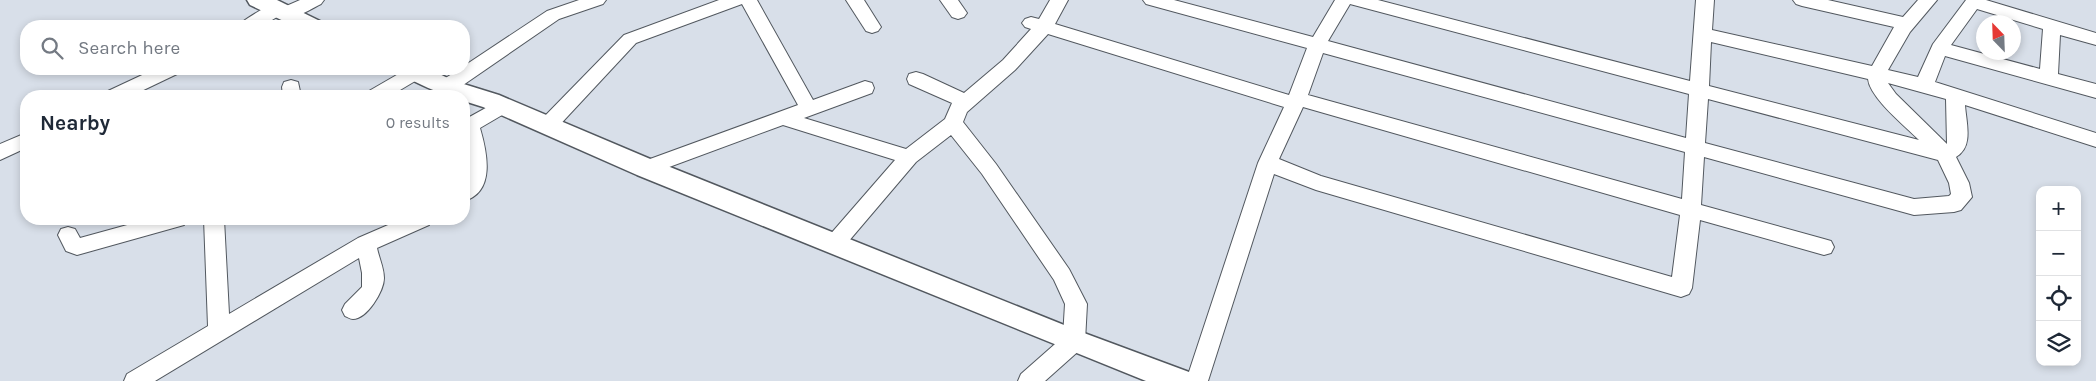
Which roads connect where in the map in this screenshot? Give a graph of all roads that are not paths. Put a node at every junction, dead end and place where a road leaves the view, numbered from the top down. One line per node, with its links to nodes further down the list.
1 (315, 0): 13 (street)
2 (597, 0): 24 (street)
3 (736, 0): 49 (street)
4 (748, 0): 45 (street)
5 (855, 0): 19 (street)
6 (1059, 0): 17 (street)
7 (1152, 0): 22 (street)
8 (1705, 0): 20 (street)
9 (1802, 0): 16 (street)
10 (1928, 0): 16 (street)
11 (1344, 1): 22 (street); 35 (street)
12 (1974, 1): 18 (street); 23 (street)
13 (273, 8): 14 (street); 15 (street)
14 (256, 20)
15 (299, 20)
16 (1906, 24): 25 (street)
17 (1037, 25): 42 (street); 43 (street)
18 (2052, 26): 21 (street); 30 (street)
19 (872, 27)
20 (1703, 34): 25 (street); 35 (street)
21 (2096, 39)
22 (1316, 45): 43 (street); 53 (street)
23 (1940, 48): 30 (street); 32 (street)
24 (470, 71)
25 (1877, 73): 32 (street); 55 (street)
26 (159, 75): 36 (street)
27 (406, 75): 37 (street)
28 (423, 75): 33 (street)
29 (464, 75): 33 (street)
30 (2049, 78): 39 (street)
31 (916, 79): 42 (street)
32 (1924, 85): 41 (street)
33 (446, 87): 38 (street)
34 (865, 88): 45 (street)
35 (1699, 88): 53 (street); 55 (street)
36 (127, 90)
37 (385, 90)
38 (455, 90)
39 (2096, 91)
40 (470, 95): 44 (street)
41 (1955, 96): 51 (street); 55 (street)
42 (966, 102): 47 (street)
43 (1296, 102): 57 (street); 60 (street)
44 (502, 106): 48 (street); 49 (street)
45 (809, 108): 46 (street)
46 (782, 118): 56 (street); 58 (street)
47 (953, 123): 56 (street); 70 (street)
48 (470, 125)
49 (547, 126): 58 (street)
50 (470, 135): 59 (street)
51 (2096, 140)
52 (20, 143): 54 (street)
53 (1696, 148): 55 (street); 60 (street)
54 (0, 153)
55 (1945, 154)
56 (909, 157): 65 (street)
57 (1268, 163): 60 (street); 74 (street)
58 (646, 168): 65 (street)
59 (470, 188)
60 (1692, 210): 67 (street)
61 (156, 225): 64 (street)
62 (216, 225): 69 (street)
63 (408, 225): 66 (street)
64 (68, 236)
65 (835, 243): 70 (street)
66 (365, 244): 68 (street); 69 (street)
67 (1824, 247)
68 (353, 310)
69 (219, 332): 71 (street)
70 (1074, 341): 72 (street); 73 (street)
71 (136, 381)
72 (1029, 381)
73 (1179, 381)
74 (1197, 381)

